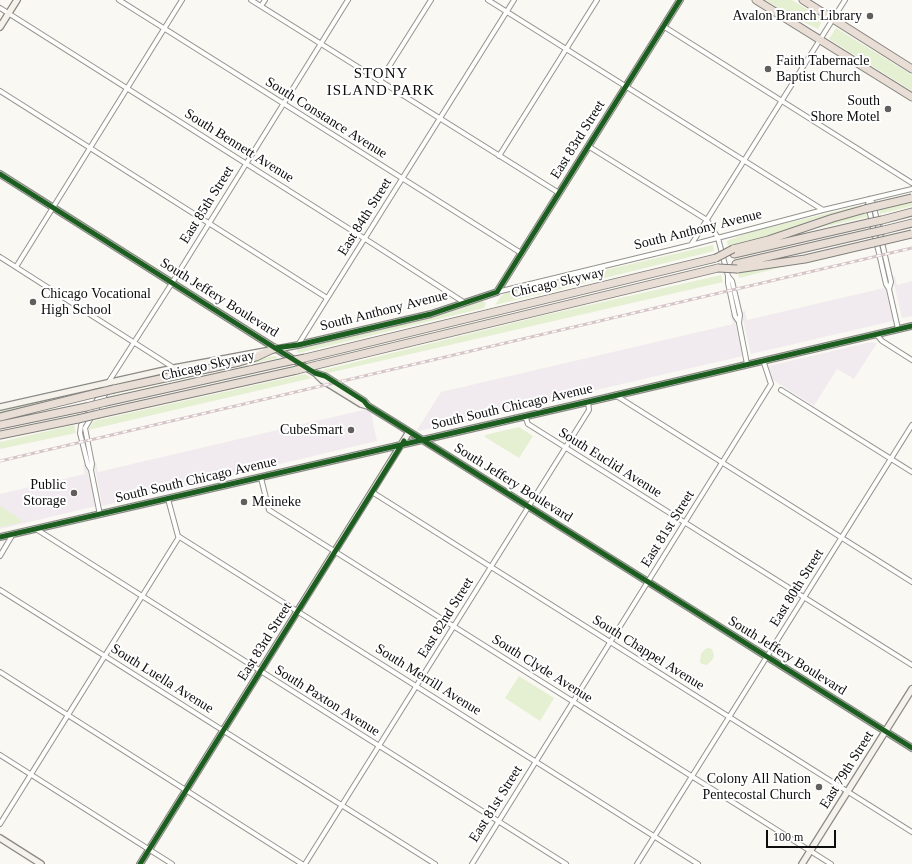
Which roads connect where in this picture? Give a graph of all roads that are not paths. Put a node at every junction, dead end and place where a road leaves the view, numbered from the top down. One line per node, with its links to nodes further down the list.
1 (17, 0): 18 (main road)
2 (119, 0): 22 (street, South Constance Avenue)
3 (182, 0): 22 (street)
4 (251, 0): 15 (street)
5 (265, 0): 15 (street)
6 (348, 0): 24 (street, East 85th Street)
7 (431, 0): 27 (street)
8 (488, 0): 17 (street)
9 (514, 0): 17 (street, East 84th Street)
10 (597, 0): 25 (street)
11 (680, 0): 20 (main road, East 83rd Street)
12 (756, 0): 23 (highway)
13 (803, 0): 19 (highway)
14 (845, 0): 19 (street)
15 (261, 6): 24 (street)
16 (0, 8): 18 (street, South Bennett Avenue)
17 (507, 12): 25 (street); 34 (street, East 84th Street)
18 (8, 13): 21 (main road); 29 (street, South Bennett Avenue)
19 (833, 19): 23 (street); 26 (highway)
20 (663, 26): 28 (main road, East 83rd Street); 32 (street)
21 (0, 27)
22 (165, 29): 29 (street); 33 (street, South Constance Avenue)
23 (819, 40): 31 (highway); 32 (street)
24 (321, 44): 27 (street); 33 (street, East 85th Street)
25 (566, 48): 28 (street); 37 (street)
26 (912, 69)
27 (380, 81): 34 (street)
28 (626, 86): 35 (main road, East 83rd Street); 38 (street)
29 (127, 89): 36 (street); 39 (street, South Bennett Avenue)
30 (0, 91): 36 (street)
31 (912, 97)
32 (782, 100): 38 (street); 42 (street)
33 (283, 104): 39 (street, East 85th Street); 41 (street, South Constance Avenue)
34 (440, 118): 37 (street); 41 (street, East 84th Street)
35 (588, 146): 44 (main road, East 83rd Street); 50 (street)
36 (90, 148): 47 (street); 52 (street)
37 (500, 156): 44 (street)
38 (745, 160): 48 (street); 50 (street)
39 (246, 164): 52 (street, East 85th Street); 54 (street, South Bennett Avenue)
40 (0, 174): 47 (main road, South Jeffery Boulevard)
41 (401, 179): 54 (street, East 84th Street); 58 (street, South Constance Avenue)
42 (912, 183)
43 (912, 189): 46 (street, South Anthony Avenue)
44 (559, 193): 58 (main road, East 83rd Street)
45 (912, 198): 57 (highway, bridge)
46 (869, 199): 48 (street, South Anthony Avenue); 67 (street)
47 (53, 208): 61 (street); 62 (main road, South Jeffery Boulevard)
48 (823, 210): 55 (street, South Anthony Avenue)
49 (912, 212): 57 (highway, Chicago Skyway, bridge)
50 (708, 220): 55 (street); 56 (street)
51 (912, 223): 60 (highway, Chicago Skyway, bridge)
52 (209, 224): 62 (street, East 85th Street); 64 (street)
53 (912, 234): 60 (highway, bridge)
54 (364, 238): 64 (street, East 84th Street); 65 (street, South Bennett Avenue)
55 (718, 238): 56 (street, South Anthony Avenue); 74 (street)
56 (691, 245): 63 (street, South Anthony Avenue)
57 (733, 252): 83 (highway, Chicago Skyway, bridge)
58 (522, 253): 63 (main road, East 83rd Street)
59 (0, 257): 61 (street)
60 (737, 266): 86 (highway, Chicago Skyway, bridge)
61 (16, 267): 69 (street)
62 (172, 283): 69 (street, East 85th Street); 71 (main road, South Jeffery Boulevard)
63 (497, 292): 65 (main road, South Anthony Avenue)
64 (327, 298): 70 (street, East 84th Street)
65 (465, 303): 70 (main road, South Anthony Avenue)
66 (912, 326): 67 (main road, South South Chicago Avenue)
67 (898, 329): 68 (main road, South South Chicago Avenue)
68 (876, 334): 72 (main road, South South Chicago Avenue); 73 (street)
69 (134, 342): 75 (street); 76 (street, East 85th Street)
70 (298, 344): 71 (main road, South Anthony Avenue)
71 (275, 348): 75 (main road, South Anthony Avenue); 82 (highway, bridge); 85 (main road, South Jeffery Boulevard)
72 (763, 360): 74 (main road, South South Chicago Avenue); 91 (street, East 81st Street)
73 (912, 360)
74 (747, 364): 78 (main road, South South Chicago Avenue)
75 (174, 368): 76 (main road, South Anthony Avenue)
76 (110, 381): 80 (main road, South Anthony Avenue); 97 (street, East 85th Street)
77 (781, 390): 90 (street)
78 (614, 395): 79 (main road, South South Chicago Avenue); 91 (street)
79 (588, 402): 81 (main road, South South Chicago Avenue); 89 (street, East 82nd Street)
80 (0, 407)
81 (525, 416): 87 (main road, South South Chicago Avenue); 89 (street, South Euclid Avenue)
82 (0, 417)
83 (0, 425)
84 (912, 425): 90 (street, East 80th Street)
85 (409, 432): 87 (main road, South Jeffery Boulevard); 88 (main road, East 83rd Street)
86 (0, 436)
87 (422, 440): 88 (main road, South South Chicago Avenue); 96 (main road, South Jeffery Boulevard)
88 (402, 445): 93 (main road, South South Chicago Avenue); 94 (main road, East 83rd Street)
89 (566, 448): 96 (street, East 82nd Street); 98 (street, South Euclid Avenue)
90 (891, 459): 92 (street); 103 (street, East 80th Street)
91 (722, 463): 98 (street, East 81st Street); 103 (street)
92 (912, 472)
93 (261, 478): 95 (main road, South South Chicago Avenue); 104 (street, South Clyde Avenue)
94 (372, 492): 104 (main road, East 83rd Street); 106 (street, South Chappel Avenue)
95 (168, 499): 97 (main road, South South Chicago Avenue); 102 (street)
96 (528, 507): 106 (street, East 82nd Street); 107 (main road, South Jeffery Boulevard)
97 (100, 515): 99 (main road, South South Chicago Avenue)
98 (685, 523): 107 (street, East 81st Street); 111 (street, South Euclid Avenue)
99 (36, 529): 100 (main road, South South Chicago Avenue); 110 (street, South Paxton Avenue)
100 (13, 534): 101 (main road, South South Chicago Avenue); 105 (street)
101 (0, 537)
102 (179, 537): 110 (street); 112 (street, South Merrill Avenue)
103 (841, 538): 108 (street); 111 (street, East 80th Street)
104 (335, 552): 112 (main road, East 83rd Street); 113 (street, South Clyde Avenue)
105 (0, 556)
106 (491, 567): 113 (street, East 82nd Street); 114 (street, South Chappel Avenue)
107 (648, 582): 114 (street, East 81st Street); 116 (main road, South Jeffery Boulevard)
108 (912, 582)
109 (0, 590): 115 (street, South Luella Avenue)
110 (142, 596): 115 (street); 118 (street, South Paxton Avenue)
111 (804, 597): 116 (street, East 80th Street); 117 (street, South Euclid Avenue)
112 (298, 611): 118 (main road, East 83rd Street); 120 (street, South Merrill Avenue)
113 (454, 626): 120 (street, East 82nd Street); 122 (street, South Clyde Avenue)
114 (610, 642): 122 (street, East 81st Street); 124 (street, South Chappel Avenue)
115 (105, 656): 123 (street); 125 (street, South Luella Avenue)
116 (767, 657): 124 (street, East 80th Street); 126 (main road, South Jeffery Boulevard)
117 (912, 665)
118 (260, 671): 125 (main road, East 83rd Street); 127 (street, South Paxton Avenue)
119 (0, 672): 123 (street)
120 (416, 686): 127 (street, East 82nd Street); 130 (street, South Merrill Avenue)
121 (912, 689): 126 (main road, East 79th Street)
122 (573, 702): 130 (street, East 81st Street); 132 (street, South Clyde Avenue)
123 (68, 715): 131 (street); 133 (street)
124 (729, 717): 132 (street, East 80th Street); 134 (street, South Chappel Avenue)
125 (223, 731): 133 (main road, East 83rd Street); 135 (street, South Luella Avenue)
126 (885, 732): 128 (main road, South Jeffery Boulevard); 134 (main road, East 79th Street)
127 (379, 746): 135 (street, East 82nd Street); 136 (street, South Paxton Avenue)
128 (912, 748)
129 (0, 755): 131 (street)
130 (536, 762): 136 (street, East 81st Street); 139 (street, South Merrill Avenue)
131 (31, 775): 137 (street); 141 (street)
132 (692, 776): 139 (street, East 80th Street); 142 (street, South Clyde Avenue)
133 (186, 791): 141 (main road, East 83rd Street); 146 (street)
134 (848, 792): 138 (street, South Chappel Avenue); 142 (main road, East 79th Street)
135 (342, 806): 146 (street, East 82nd Street); 147 (street, South Luella Avenue)
136 (498, 821): 148 (street, East 81st Street); 149 (street, South Paxton Avenue)
137 (0, 824)
138 (912, 832)
139 (654, 836): 150 (street, East 80th Street); 151 (street, South Merrill Avenue)
140 (0, 838): 143 (main road)
141 (149, 850): 144 (main road, East 83rd Street); 145 (street)
142 (810, 851): 152 (main road, East 79th Street); 153 (street, South Clyde Avenue)
143 (41, 864)
144 (140, 864)
145 (172, 864)
146 (304, 864)
147 (435, 864)
148 (472, 864)
149 (566, 864)
150 (636, 864)
151 (698, 864)
152 (802, 864)
153 (831, 864)

